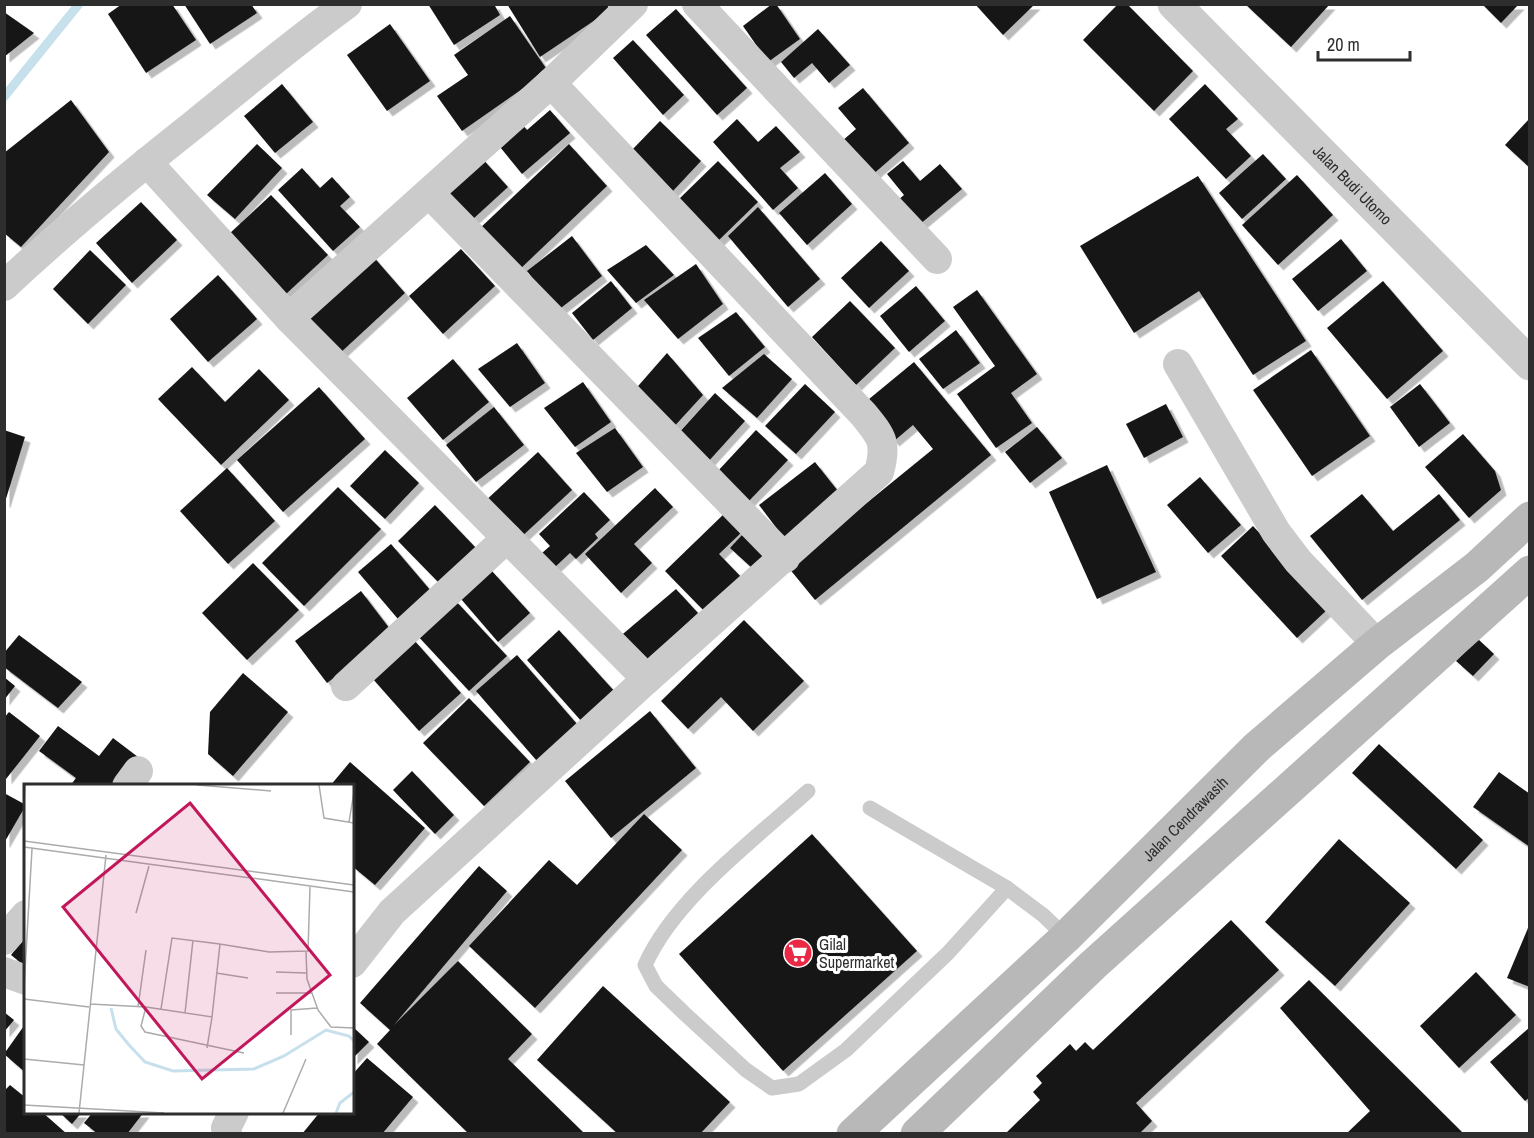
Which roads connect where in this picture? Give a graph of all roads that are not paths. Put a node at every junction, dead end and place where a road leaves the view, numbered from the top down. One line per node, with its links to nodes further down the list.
1 (347, 4): 6 (street)
2 (697, 4): 8 (street)
3 (1174, 4): 12 (street, Jalan Budi Utomo)
4 (629, 6): 5 (street)
5 (551, 83): 7 (street); 15 (street)
6 (147, 162): 9 (street); 10 (street)
7 (429, 193): 10 (street); 15 (street)
8 (937, 259)
9 (4, 286)
10 (289, 318): 14 (street)
11 (1178, 364): 17 (street)
12 (1530, 364)
13 (1530, 518): 17 (main road, Jalan Cendrawasih)
14 (507, 538): 18 (street); 19 (street)
15 (785, 558): 18 (street)
16 (1530, 572): 30 (main road)
17 (1377, 644): 24 (main road, Jalan Cendrawasih)
18 (647, 679): 26 (street)
19 (346, 686)
20 (808, 791): 22 (lane)
21 (870, 808): 22 (lane)
22 (1006, 888): 24 (lane)
23 (24, 917): 25 (street)
24 (1066, 937): 29 (main road, Jalan Cendrawasih)
25 (4, 940)
26 (354, 960)
27 (4, 972): 28 (street)
28 (24, 979)
29 (943, 1048): 30 (main road); 33 (main road, Jalan Cendrawasih)
30 (969, 1082): 34 (main road)
31 (233, 1114): 32 (street)
32 (227, 1134)
33 (853, 1134)
34 (917, 1134)

